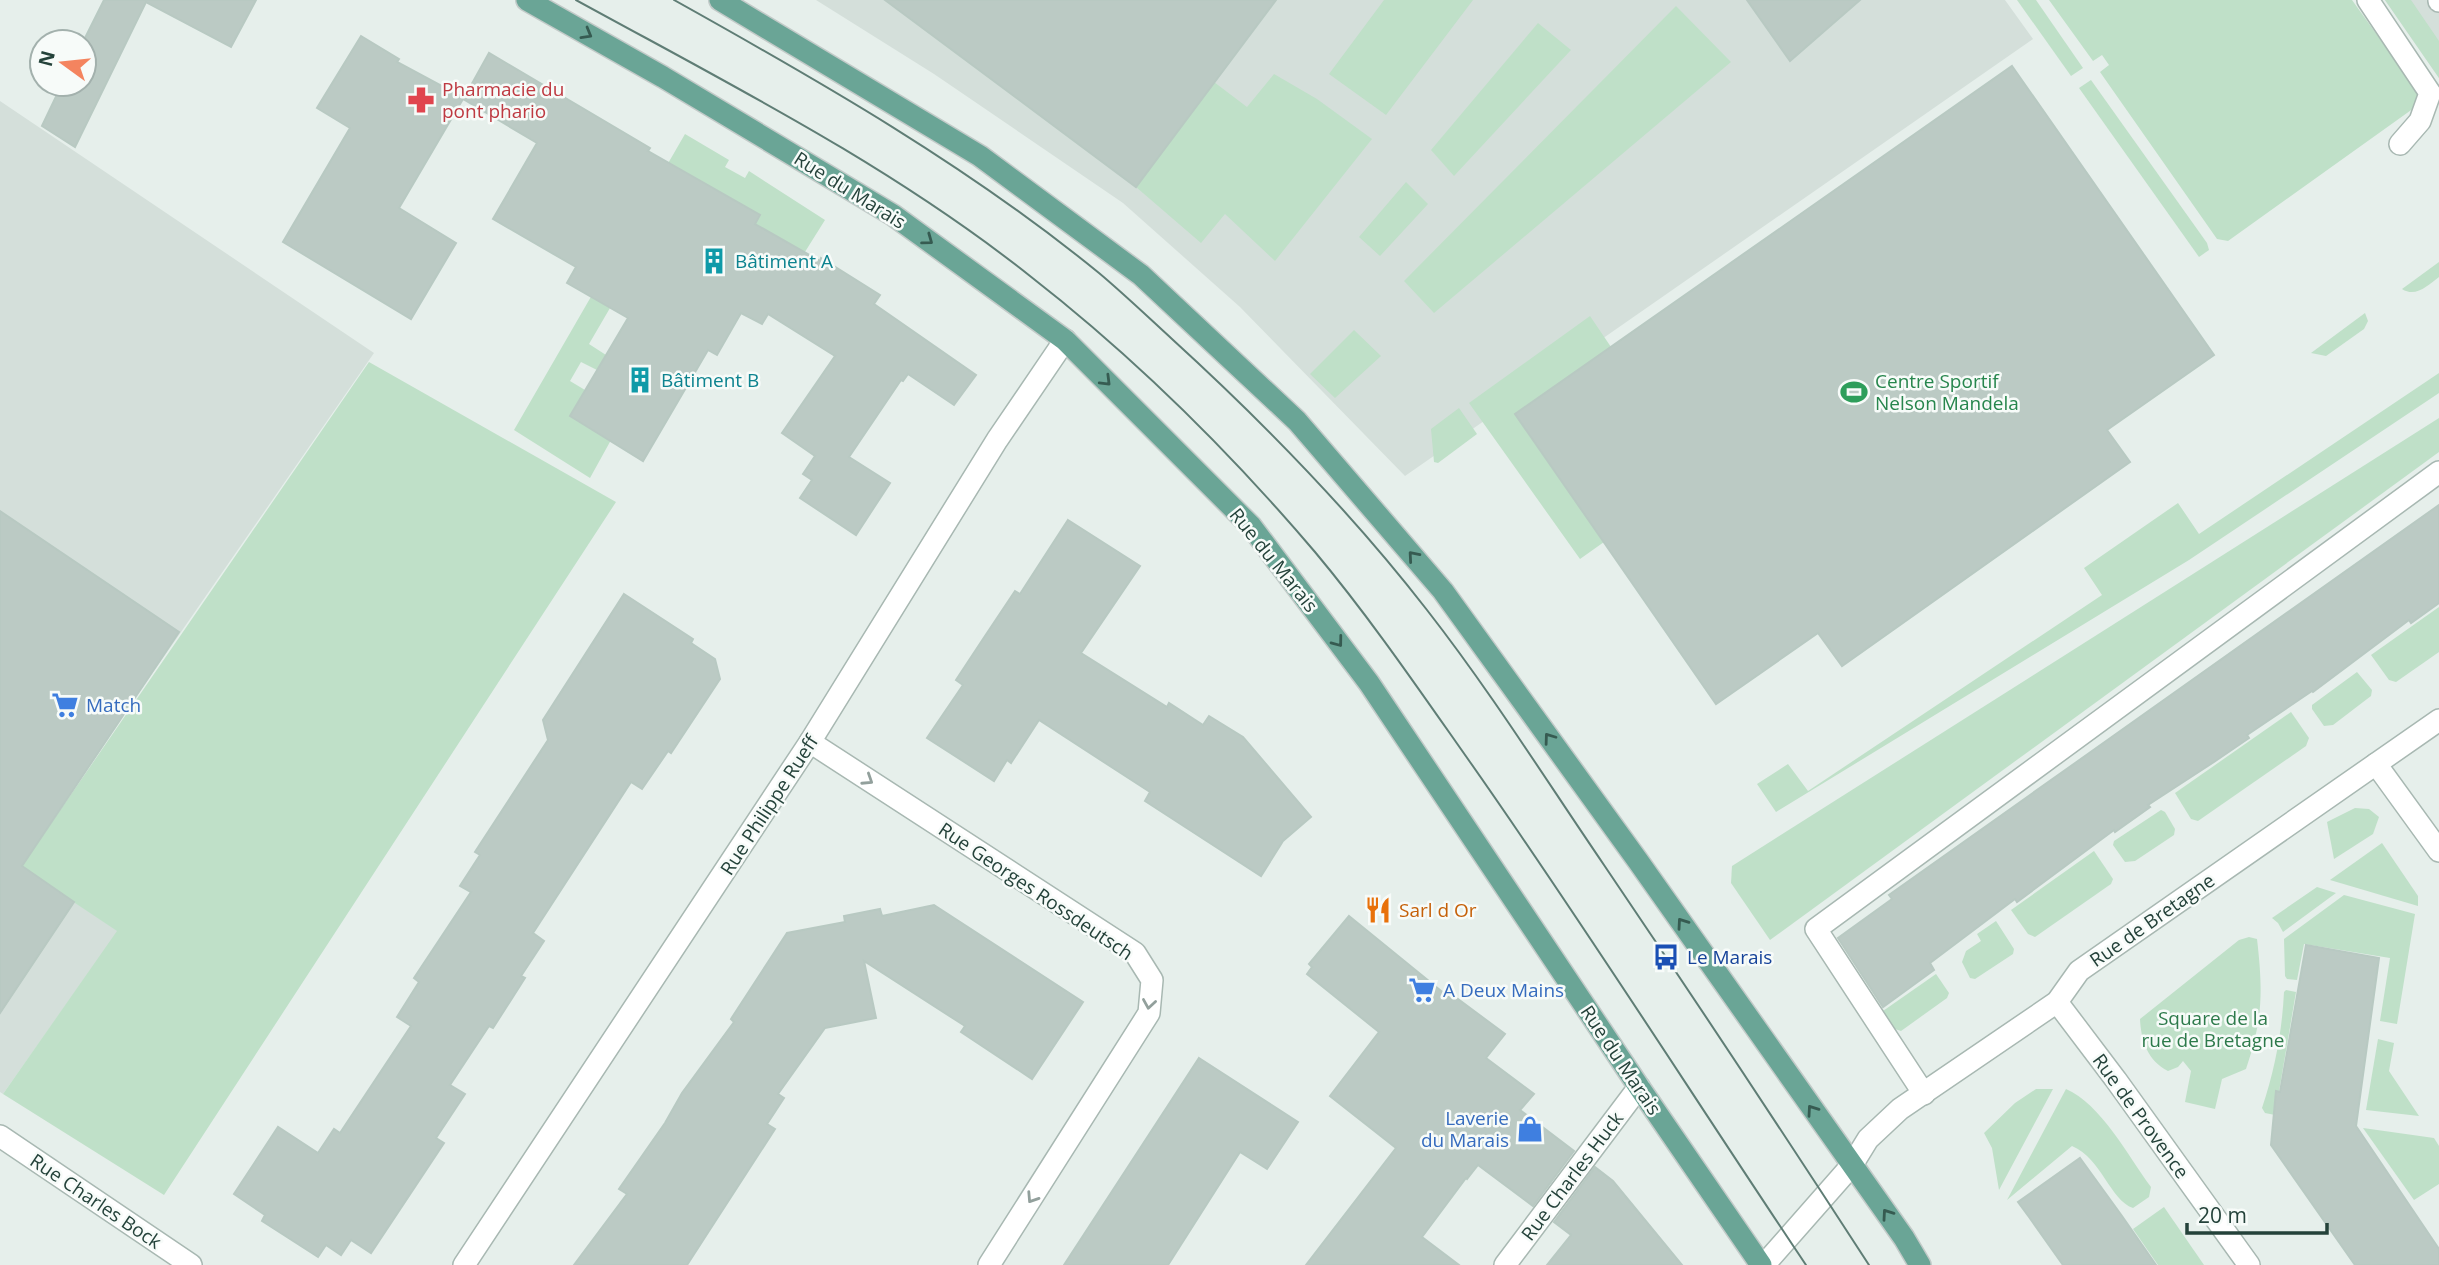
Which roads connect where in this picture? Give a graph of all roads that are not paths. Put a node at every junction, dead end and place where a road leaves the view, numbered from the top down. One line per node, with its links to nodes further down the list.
1 (527, 0): 5 (main road, Rue du Marais, one-way to 5)
2 (720, 0): 15 (main road, one-way to 2)
3 (2368, 0): 4 (street)
4 (2400, 144)
5 (1065, 340): 8 (street, Rue Philippe Rueff); 12 (main road, Rue du Marais, one-way to 12)
6 (2439, 472): 13 (street)
7 (2439, 720): 9 (street, Rue de Bretagne)
8 (810, 742): 17 (street, Rue Philippe Rueff); 18 (street, Rue Georges Rossdeutsch, one-way to 18)
9 (2376, 764): 10 (street); 11 (street, Rue de Bretagne)
10 (2439, 851)
11 (2057, 1002): 13 (street, Rue de Bretagne); 22 (street, Rue de Provence)
12 (1639, 1087): 19 (street, Rue Charles Huck); 20 (main road, Rue du Marais)
13 (1924, 1094): 15 (street, Rue de Bretagne)
14 (0, 1136): 16 (street, Rue Charles Bock)
15 (1852, 1165): 20 (street, Rue de Bretagne); 21 (main road, one-way to 15)
16 (191, 1265)
17 (464, 1265)
18 (989, 1265)
19 (1505, 1265)
20 (1763, 1265)
21 (1920, 1265)
22 (2249, 1265)

